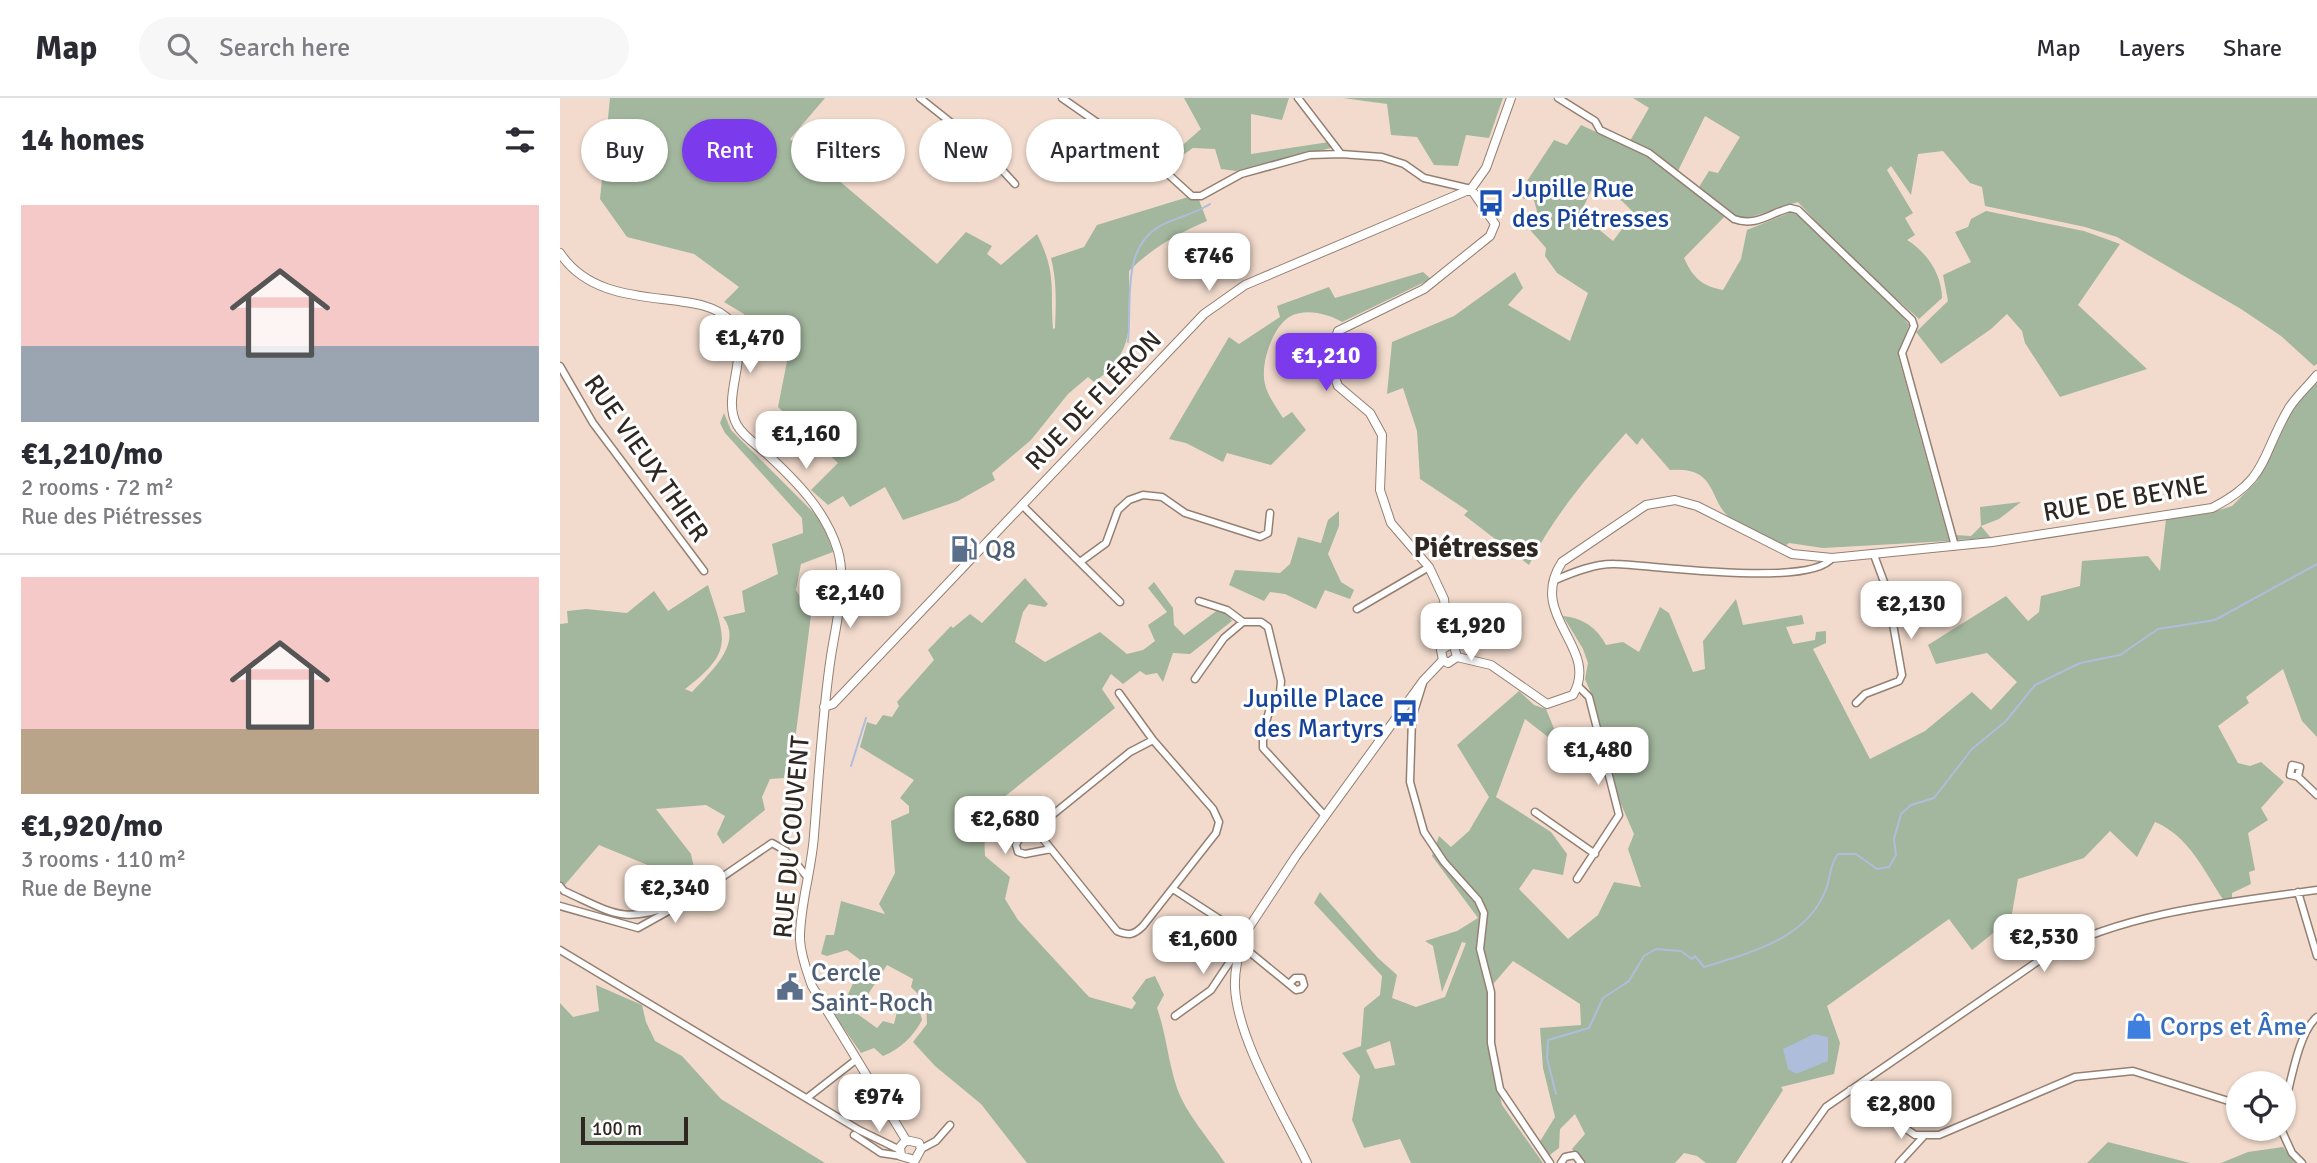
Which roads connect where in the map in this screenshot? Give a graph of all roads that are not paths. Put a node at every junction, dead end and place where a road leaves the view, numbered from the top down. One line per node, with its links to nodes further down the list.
1 (920, 98): 7 (street)
2 (1062, 98): 6 (street)
3 (1298, 98): 6 (street)
4 (1511, 98): 8 (street)
5 (1558, 98): 14 (street)
6 (1341, 154): 8 (street)
7 (1015, 184)
8 (1471, 189): 12 (street, RUE DE FLÉRON); 18 (street)
9 (560, 253): 33 (street, RUE DU COUVENT)
10 (560, 366): 19 (street, RUE VIEUX THIER)
11 (2317, 375): 14 (street, RUE DE BEYNE)
12 (1022, 505): 17 (street); 33 (street, RUE DE FLÉRON)
13 (1270, 513): 17 (street)
14 (1955, 546): 15 (street, RUE DE BEYNE)
15 (1874, 555): 16 (street, RUE DE BEYNE); 32 (street)
16 (1832, 558): 20 (street); 20 (street, RUE DE BEYNE)
17 (1080, 562): 22 (street)
18 (1429, 567): 23 (street); 25 (street)
19 (704, 570)
20 (1553, 581): 30 (street)
21 (1199, 601): 24 (street)
22 (1120, 602)
23 (1357, 610)
24 (1244, 622): 28 (street); 38 (street)
25 (1449, 645): 26 (street); 27 (street)
26 (1457, 657): 27 (street); 30 (street)
27 (1443, 660): 29 (street)
28 (1195, 680)
29 (1423, 681): 38 (street); 71 (street)
30 (1578, 686): 41 (street)
31 (1119, 693): 34 (street)
32 (1856, 703)
33 (824, 707): 43 (street, RUE DU COUVENT)
34 (1153, 740): 39 (street); 45 (street)
35 (2298, 777): 36 (street)
36 (2317, 795)
37 (1535, 812): 41 (street)
38 (1325, 816): 50 (street)
39 (1035, 829): 40 (street); 40 (street)
40 (1051, 849): 45 (street)
41 (1595, 854): 42 (street)
42 (1577, 879)
43 (809, 880): 48 (street); 57 (street, RUE DU COUVENT)
44 (560, 886): 48 (street)
45 (1173, 890): 50 (street)
46 (2317, 890): 47 (street)
47 (2298, 892): 53 (street); 59 (street)
48 (690, 899): 49 (street)
49 (560, 906)
50 (1244, 934): 51 (street)
51 (1241, 945): 54 (street); 55 (street); 70 (street)
52 (560, 950): 60 (street)
53 (2317, 956)
54 (1289, 985)
55 (1175, 1016)
56 (2317, 1017): 58 (street)
57 (857, 1059): 60 (street); 65 (street, RUE DU COUVENT)
58 (2294, 1071)
59 (1850, 1090): 64 (street); 74 (street)
60 (807, 1098): 68 (street)
61 (2226, 1100): 64 (street)
62 (950, 1125): 67 (street)
63 (854, 1135): 68 (street)
64 (1923, 1137): 75 (street)
65 (906, 1140): 67 (street, RUE DU COUVENT); 68 (street)
66 (2286, 1141): 76 (street)
67 (921, 1149): 69 (street)
68 (900, 1153): 69 (street)
69 (916, 1161)
70 (1307, 1163)
71 (1550, 1163)
72 (1561, 1163): 73 (street)
73 (1581, 1163)
74 (1786, 1163)
75 (1899, 1163)
76 (2302, 1163)

